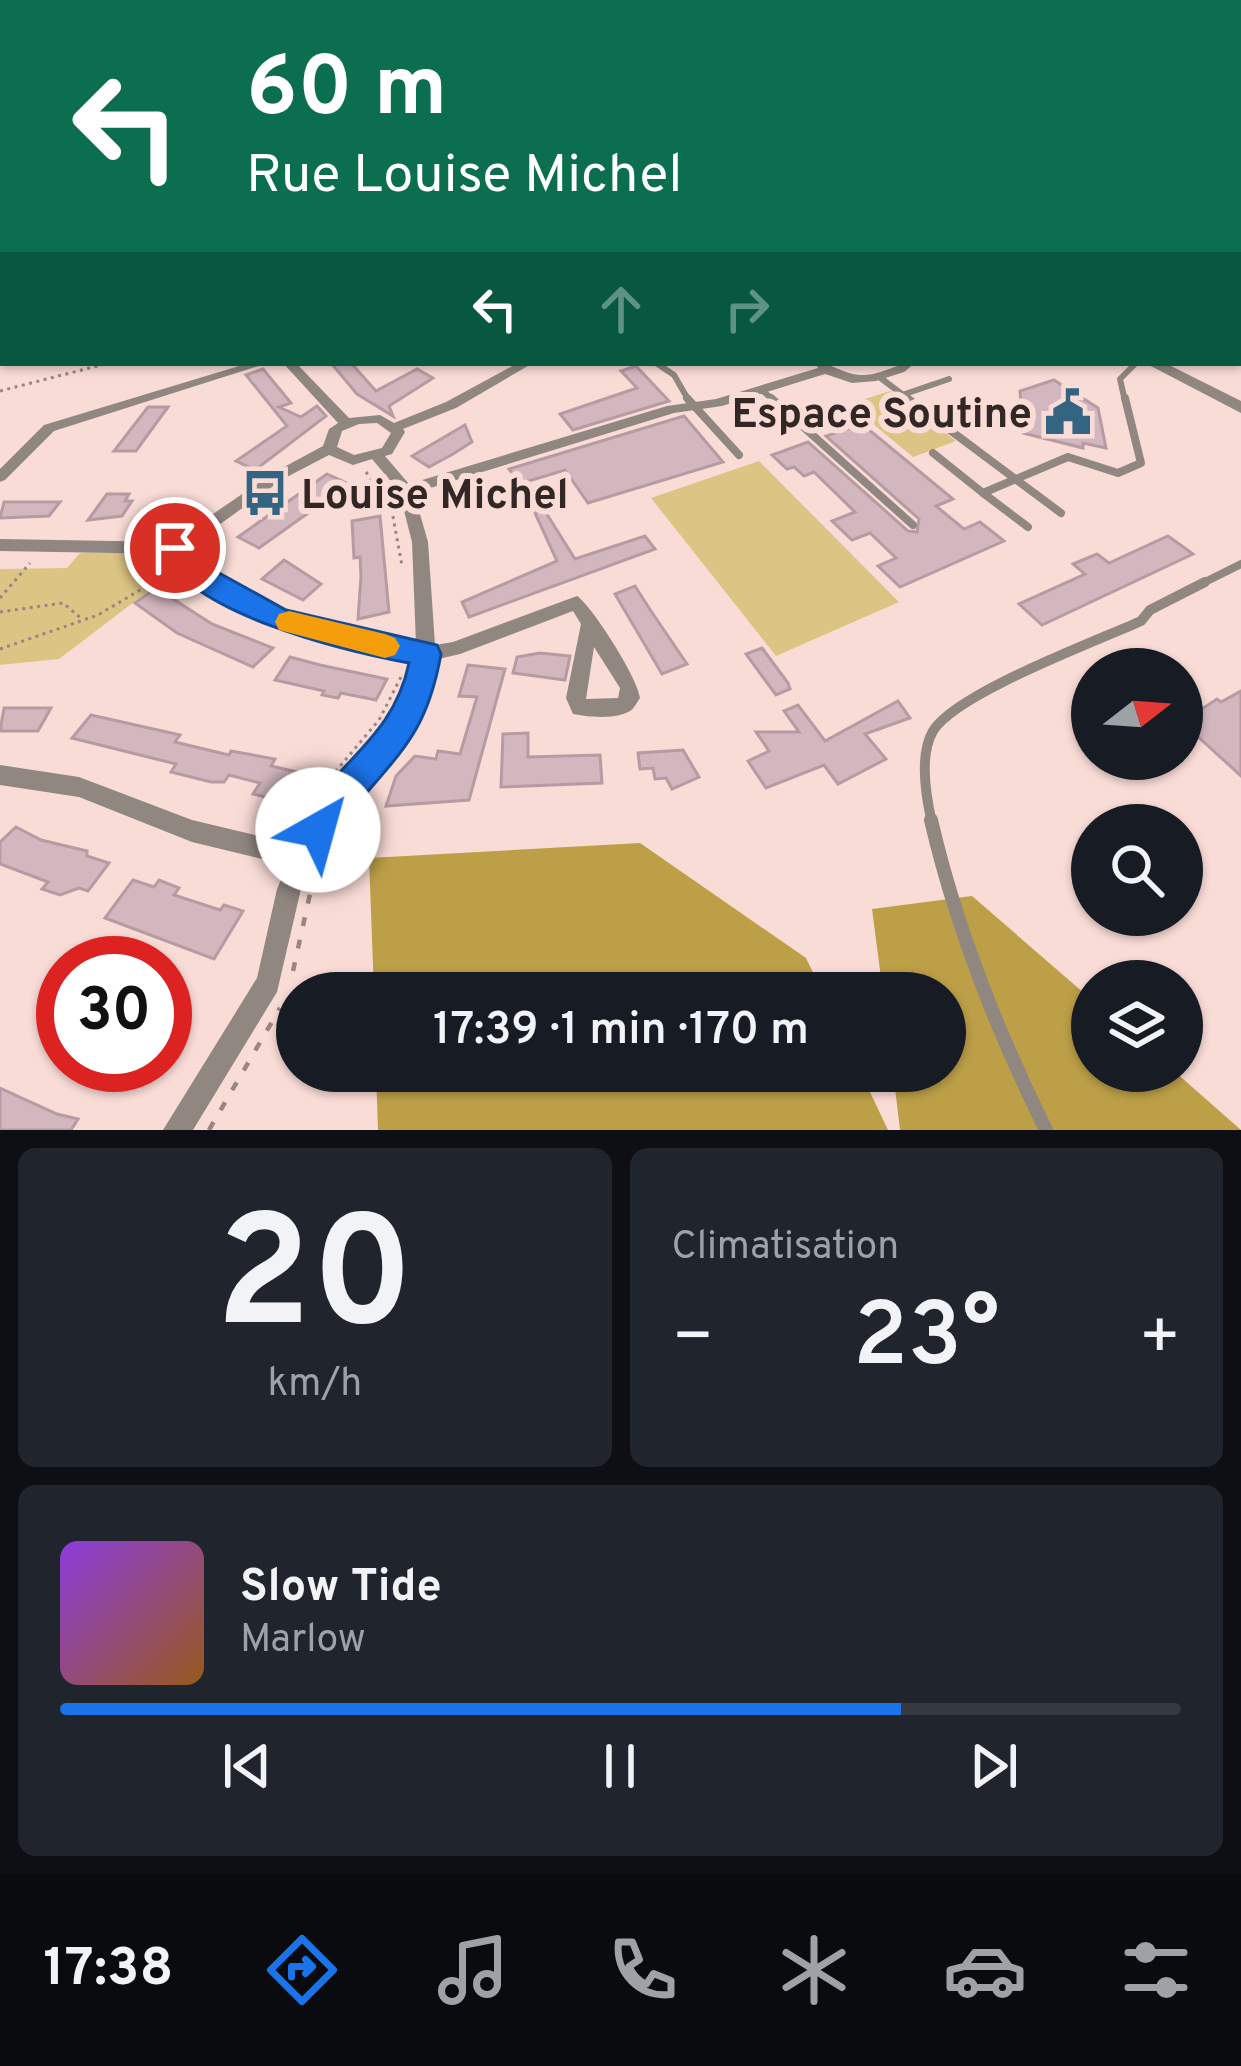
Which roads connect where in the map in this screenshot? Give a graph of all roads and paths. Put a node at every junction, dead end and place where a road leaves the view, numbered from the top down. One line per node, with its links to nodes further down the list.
1 (98, 366): 13 (path)
2 (252, 366): 23 (street)
3 (292, 366): 17 (street)
4 (522, 366): 18 (street)
5 (660, 366): 15 (lane)
6 (823, 366): 10 (street); 12 (street)
7 (903, 366): 10 (street)
8 (1133, 366): 24 (lane)
9 (1160, 366): 16 (street)
10 (878, 376): 14 (lane)
11 (950, 379): 14 (lane)
12 (761, 389): 15 (street); 28 (lane)
13 (0, 391)
14 (902, 395): 24 (lane)
15 (692, 406): 21 (lane); 25 (street)
16 (1241, 408)
17 (346, 423): 18 (street); 19 (street)
18 (395, 427): 22 (street)
19 (328, 449): 22 (street); 32 (street)
20 (932, 453): 26 (lane)
21 (739, 454)
22 (377, 456): 25 (street)
23 (0, 477)
24 (1016, 479): 26 (lane); 27 (lane)
25 (406, 490): 38 (street)
26 (983, 493): 29 (lane)
27 (1061, 513)
28 (913, 525)
29 (1028, 527)
30 (0, 545): 31 (street)
31 (41, 547): 32 (street); 34 (path)
32 (175, 548): 38 (street)
33 (1241, 564): 42 (lane)
34 (0, 598)
35 (0, 612): 36 (path)
36 (83, 621)
37 (590, 621): 37 (street); 38 (street)
38 (426, 654): 40 (street)
39 (0, 775): 40 (street)
40 (302, 856): 41 (street)
41 (177, 1130)
42 (1046, 1130)

